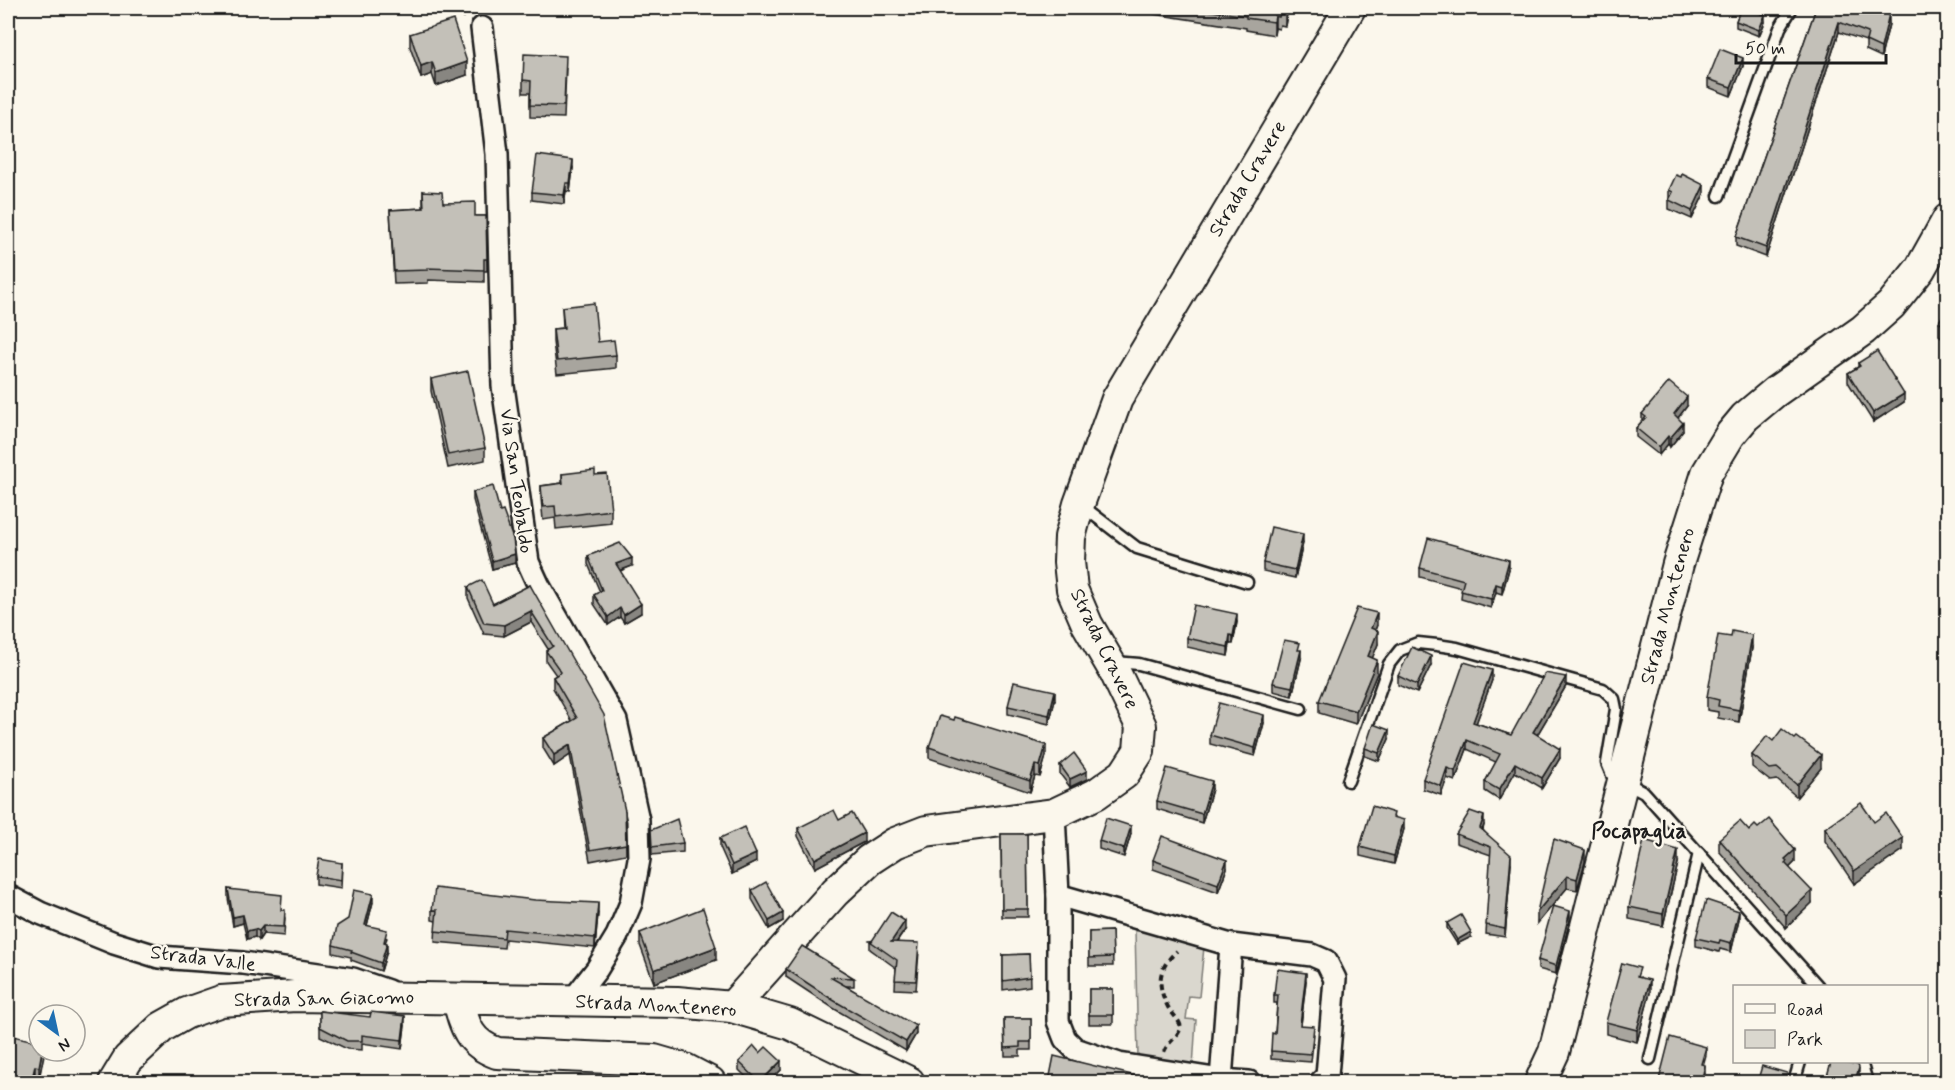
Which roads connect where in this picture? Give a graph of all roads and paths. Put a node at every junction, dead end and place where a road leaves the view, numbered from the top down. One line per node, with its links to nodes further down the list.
1 (1350, 8): 6 (main road, Strada Cravere)
2 (1792, 8): 4 (lane)
3 (482, 28): 21 (street, Via San Teobaldo)
4 (1719, 196)
5 (1947, 219): 11 (main road, Strada Montenero)
6 (1079, 504): 7 (lane); 8 (main road, Strada Cravere)
7 (1247, 582)
8 (1109, 662): 9 (lane); 12 (main road, Strada Cravere)
9 (1301, 708)
10 (1348, 781): 11 (lane)
11 (1623, 781): 13 (lane); 33 (main road, Strada Montenero)
12 (1054, 814): 14 (street); 22 (main road, Strada Cravere)
13 (1699, 853): 18 (lane); 23 (lane)
14 (1058, 895): 16 (street); 26 (street)
15 (8, 896): 19 (street, Strada Valle)
16 (1186, 932): 17 (street); 26 (path)
17 (1231, 945): 27 (street); 32 (street)
18 (1818, 985)
19 (406, 998): 20 (main road, Strada San Giacomo); 28 (main road, Strada San Giacomo)
20 (458, 1000): 21 (main road, Strada Montenero); 29 (main road)
21 (572, 1001): 22 (main road, Strada Montenero)
22 (732, 1007): 30 (main road, Strada Montenero)
23 (1650, 1059)
24 (1800, 1063): 34 (lane)
25 (1861, 1063): 35 (lane)
26 (1163, 1070): 27 (street)
27 (1221, 1080): 31 (street)
28 (114, 1083)
29 (710, 1083)
30 (909, 1083)
31 (1249, 1083)
32 (1321, 1083)
33 (1540, 1083)
34 (1794, 1083)
35 (1867, 1083)

